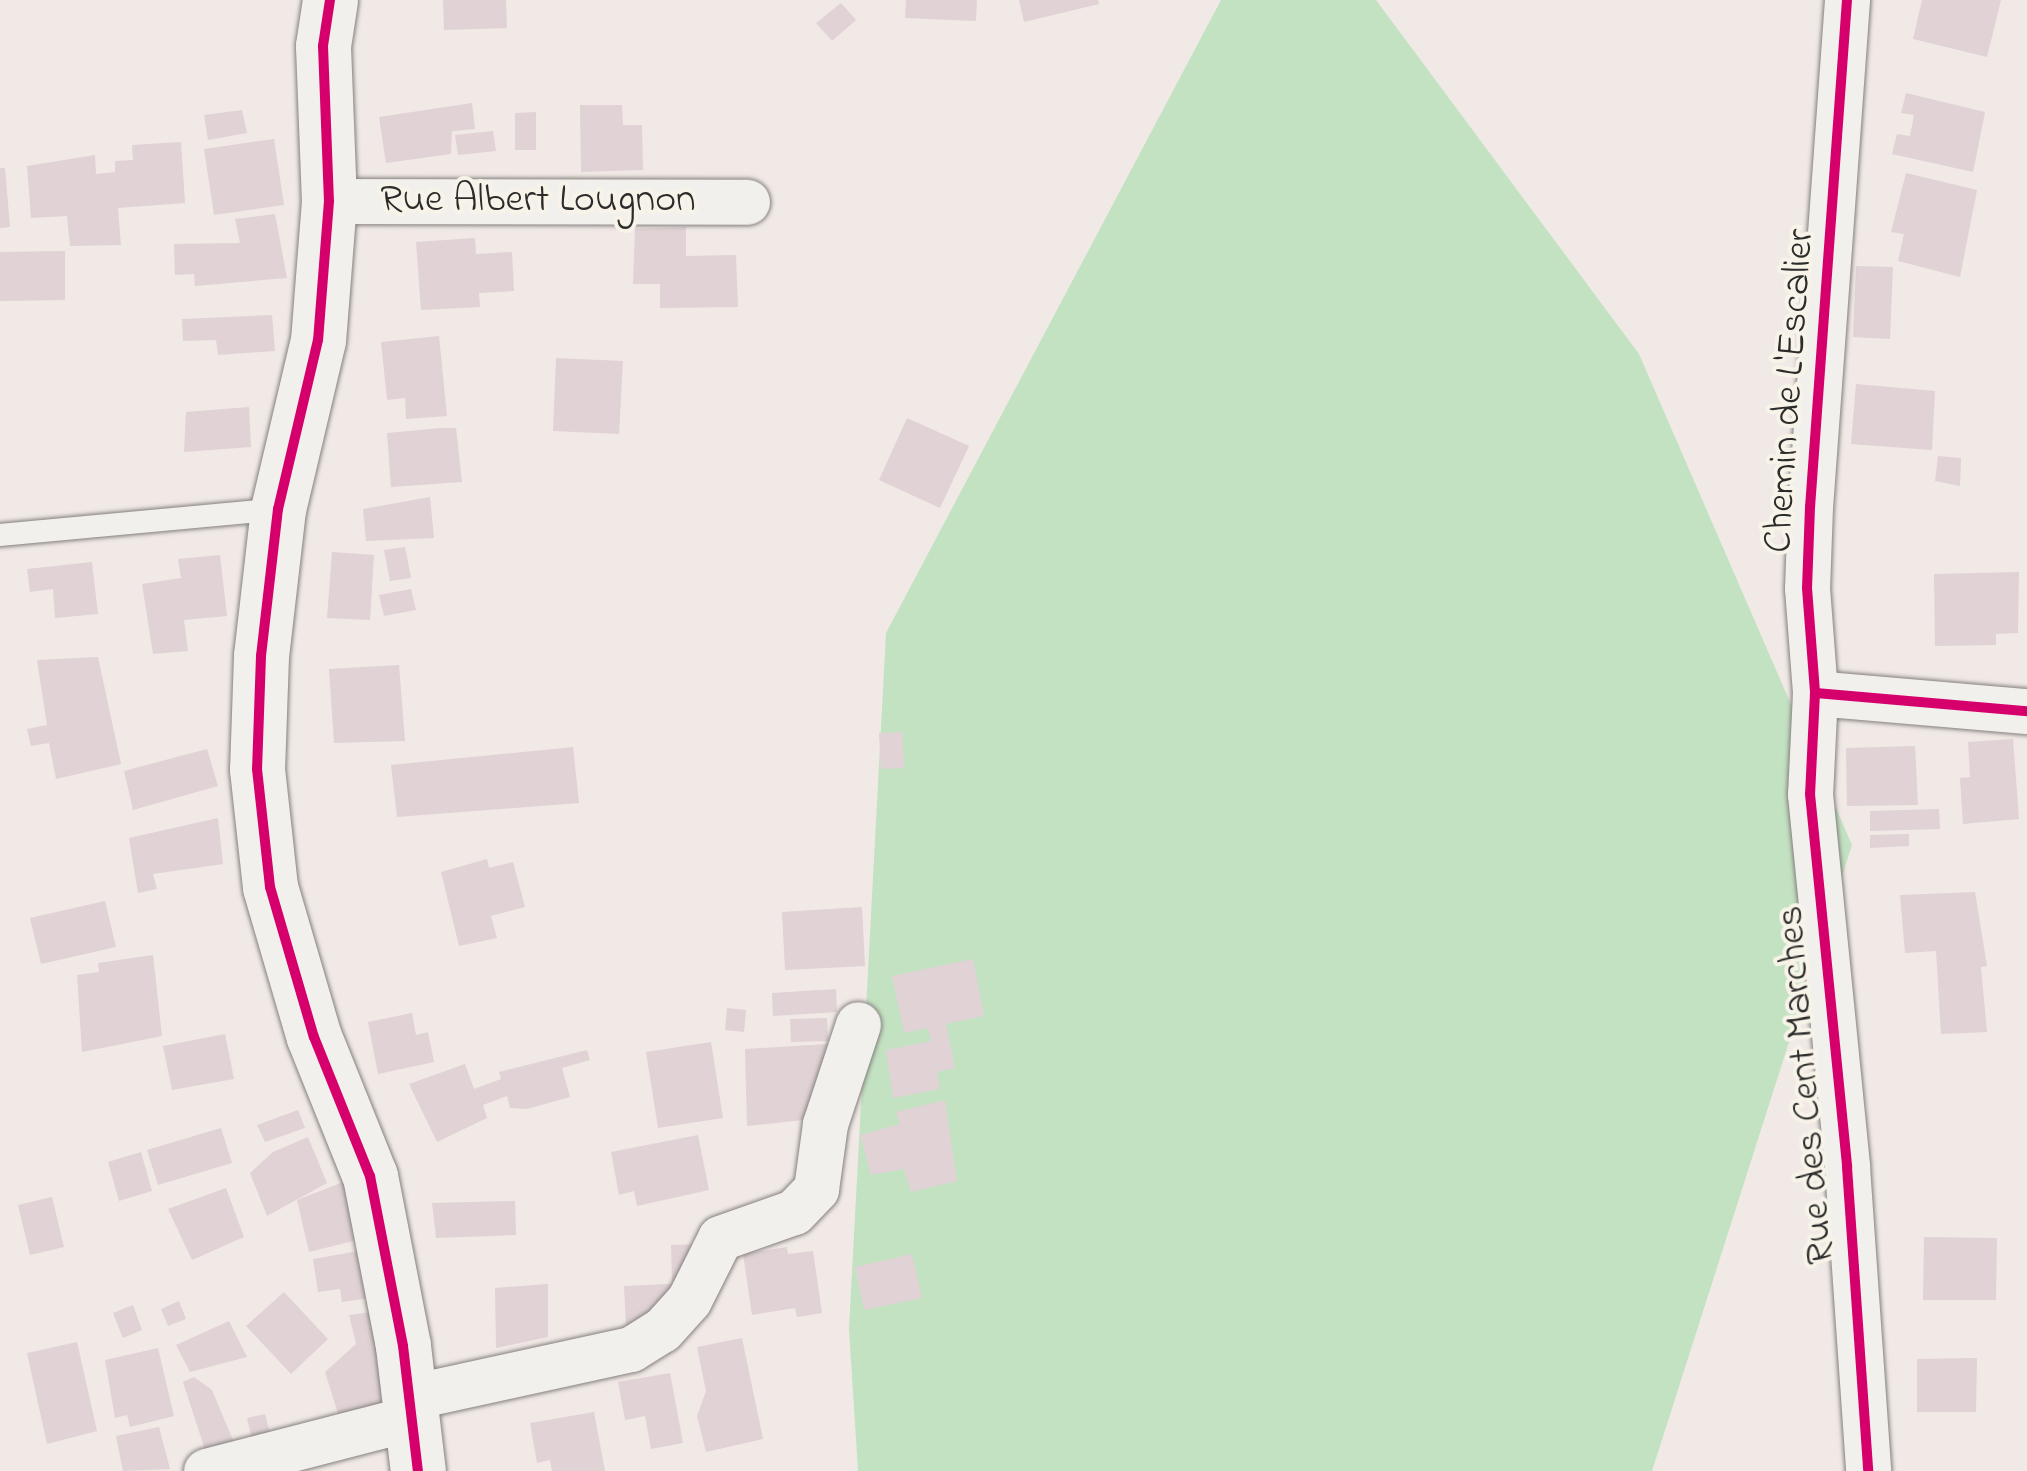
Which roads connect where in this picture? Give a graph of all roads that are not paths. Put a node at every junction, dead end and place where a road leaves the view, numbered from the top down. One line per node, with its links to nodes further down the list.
1 (330, 0): 3 (street, Rue Albert Lougnon)
2 (1847, 0): 7 (street, Chemin de L'Escalier)
3 (329, 200): 4 (street, Rue Albert Lougnon); 5 (street, Rue Albert Lougnon)
4 (747, 202)
5 (278, 508): 6 (lane); 10 (street, Rue Albert Lougnon)
6 (0, 534)
7 (1815, 693): 8 (street); 12 (street, Rue des Cent Marches)
8 (2027, 711)
9 (858, 1024): 10 (street)
10 (412, 1429): 11 (street)
11 (206, 1471)
12 (1868, 1471)

